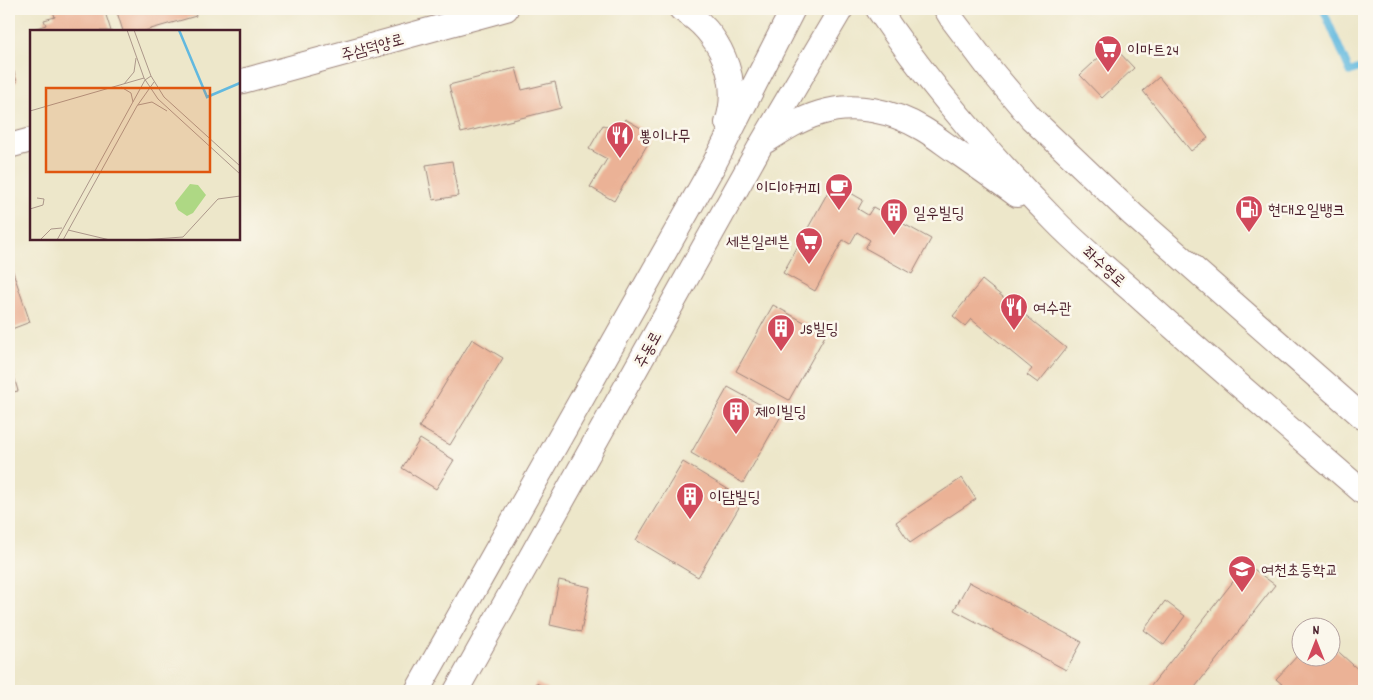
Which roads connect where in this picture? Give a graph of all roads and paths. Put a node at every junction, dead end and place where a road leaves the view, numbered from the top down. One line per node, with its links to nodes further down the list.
1 (506, 9): 7 (street, 주삼덕양로)
2 (681, 9): 11 (street)
3 (793, 9): 11 (street, 주동로)
4 (842, 9): 9 (street, 주동로)
5 (878, 9): 12 (street, 좌수영로)
6 (946, 9): 13 (street)
7 (240, 82)
8 (30, 140): 10 (street)
9 (762, 143): 12 (street); 16 (street, 주동로)
10 (9, 146)
11 (713, 166): 15 (street, 주동로)
12 (1056, 222): 14 (street, 좌수영로)
13 (1364, 418)
14 (1364, 494)
15 (418, 691)
16 (456, 691)

